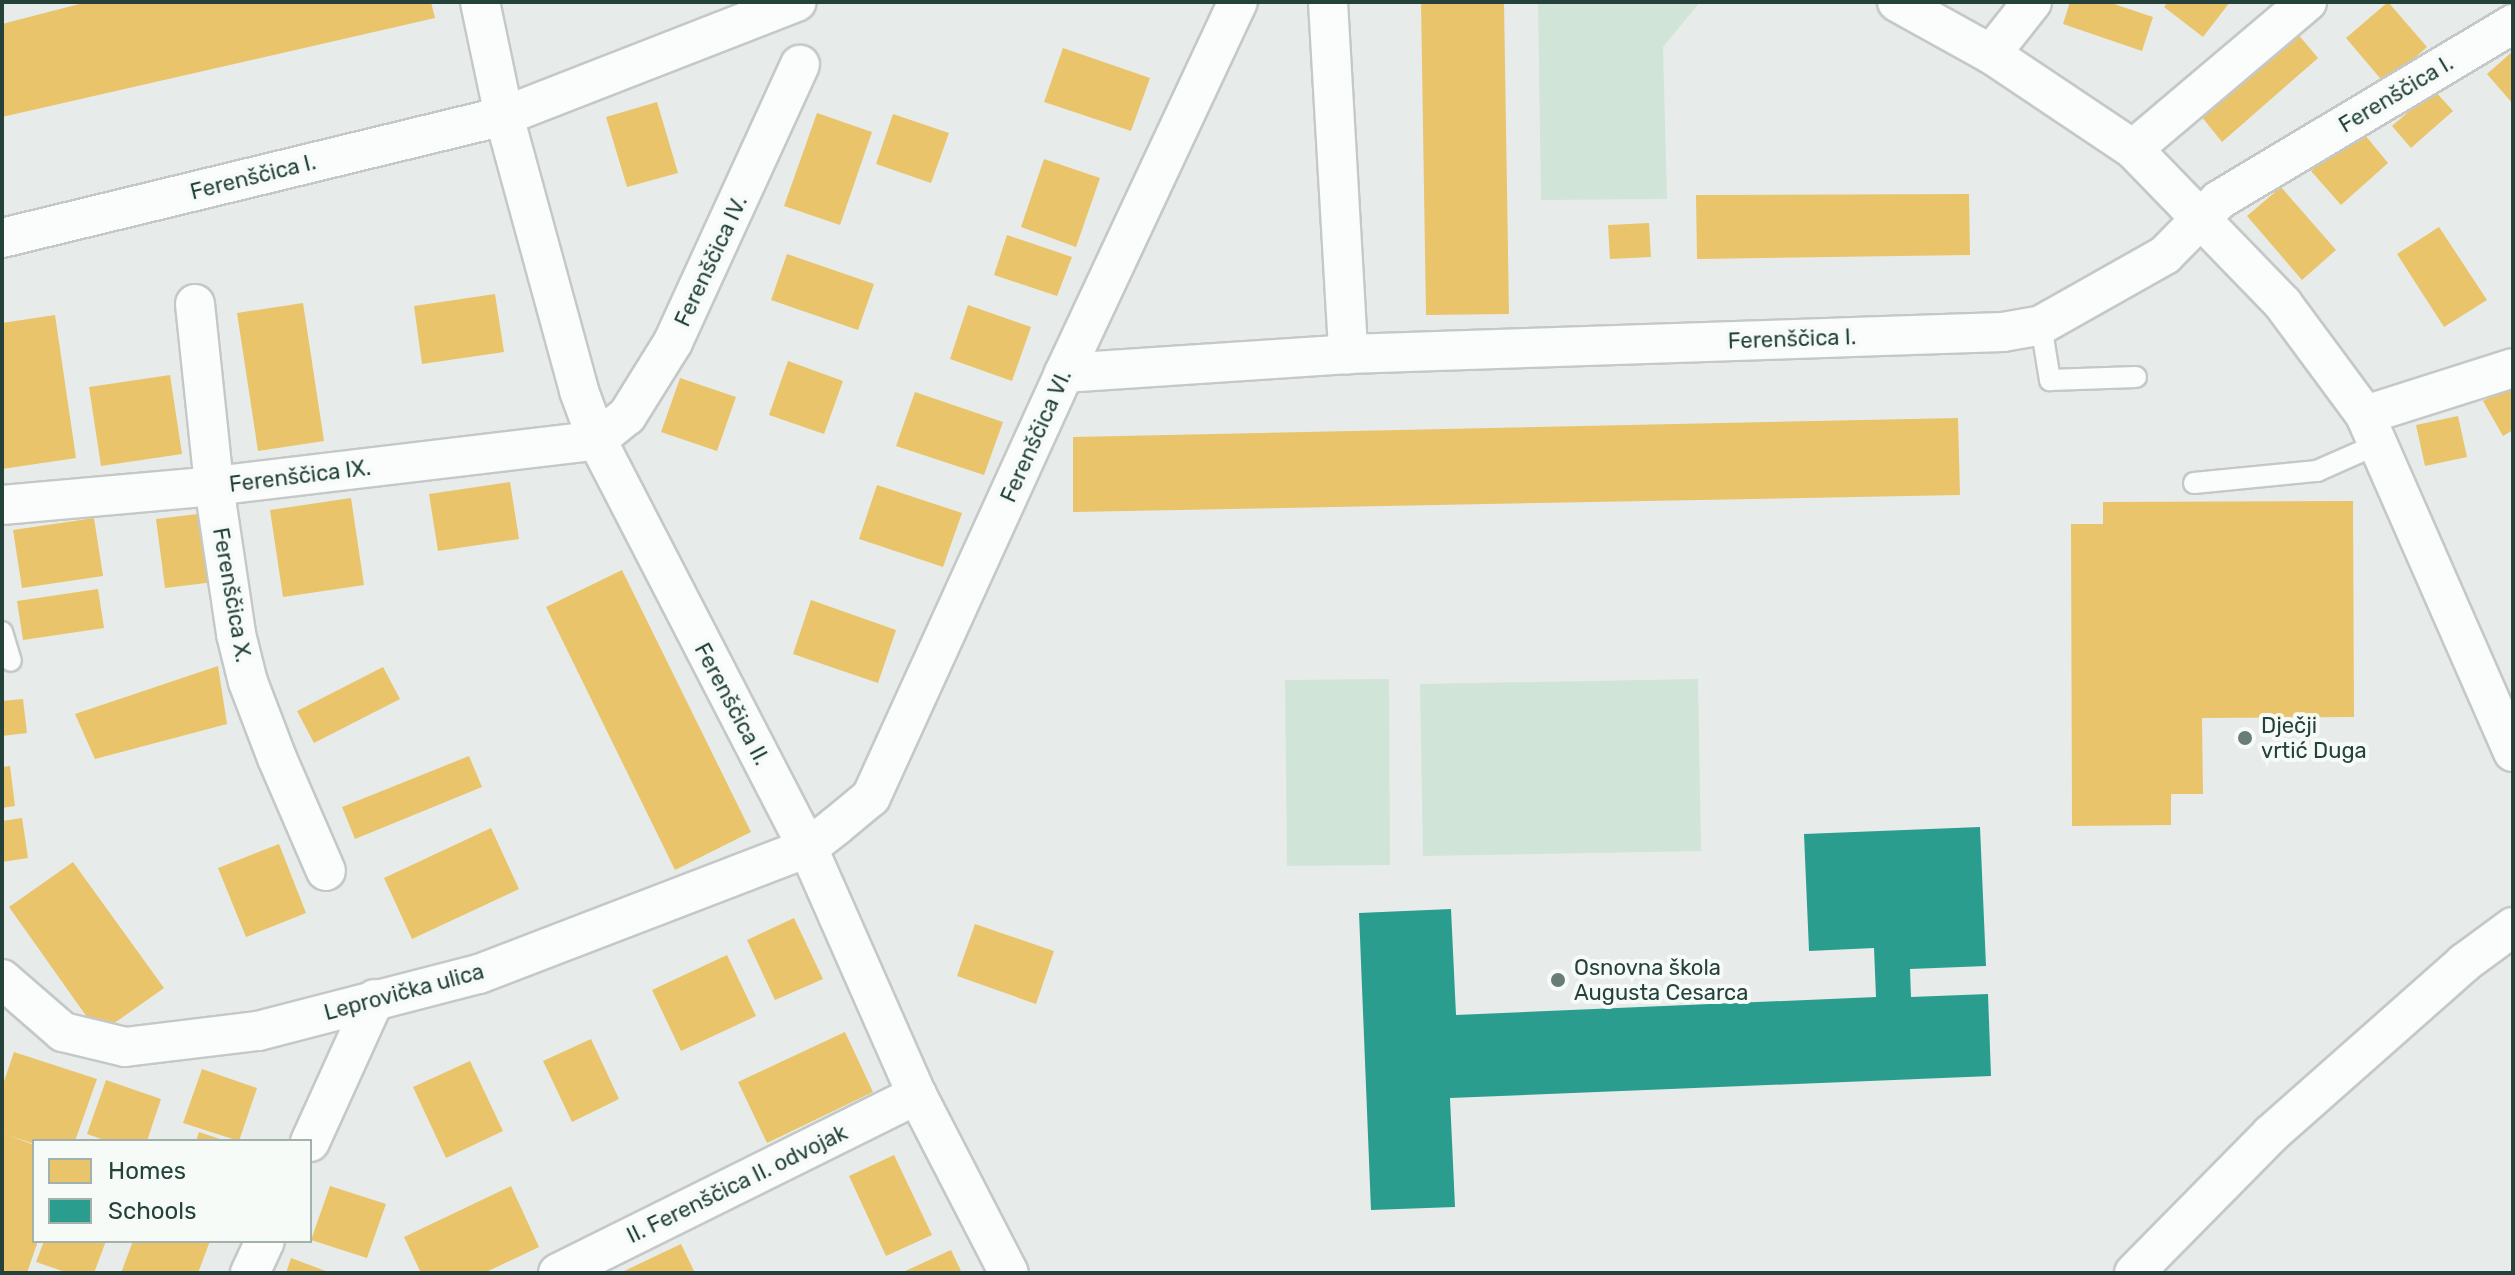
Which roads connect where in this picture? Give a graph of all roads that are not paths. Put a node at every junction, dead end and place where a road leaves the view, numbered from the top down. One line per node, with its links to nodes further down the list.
1 (480, 2): 11 (street)
2 (797, 2): 11 (street, Ferenščica I.)
3 (1238, 2): 19 (street, Ferenščica VI.)
4 (1328, 2): 17 (street)
5 (1897, 2): 9 (street)
6 (2032, 2): 9 (street)
7 (2307, 2): 12 (street)
8 (2513, 24): 13 (street, Ferenščica I.)
9 (1991, 54): 12 (street)
10 (800, 65): 22 (street, Ferenščica IV.)
11 (504, 116): 14 (street, Ferenščica I.); 22 (street, Ferenščica II.)
12 (2133, 149): 13 (street)
13 (2201, 217): 16 (street, Ferenščica I.); 21 (street)
14 (2, 238)
15 (195, 304): 24 (street, Ferenščica X.)
16 (2041, 325): 17 (street, Ferenščica I.); 20 (lane)
17 (1348, 354): 19 (street, Ferenščica I.)
18 (2513, 368): 21 (street)
19 (1064, 373): 29 (street, Ferenščica VI.)
20 (2136, 377)
21 (2371, 430): 23 (lane); 28 (street)
22 (597, 440): 24 (street, Ferenščica IX.); 29 (street, Ferenščica II.)
23 (2194, 483)
24 (214, 486): 25 (street, Ferenščica IX.); 30 (street, Ferenščica X.)
25 (2, 505)
26 (2, 632): 27 (lane)
27 (11, 661)
28 (2513, 752)
29 (808, 848): 33 (street, Leprovička ulica); 34 (street, Ferenščica II.)
30 (326, 871)
31 (2513, 927): 40 (street)
32 (2, 979): 33 (street, Leprovička ulica)
33 (375, 999): 35 (street)
34 (917, 1095): 38 (street, II. Ferenščica II. odvojak); 39 (street, Ferenščica II.)
35 (311, 1139)
36 (264, 1243): 37 (street)
37 (250, 1273)
38 (558, 1273)
39 (1009, 1273)
40 (2134, 1273)

